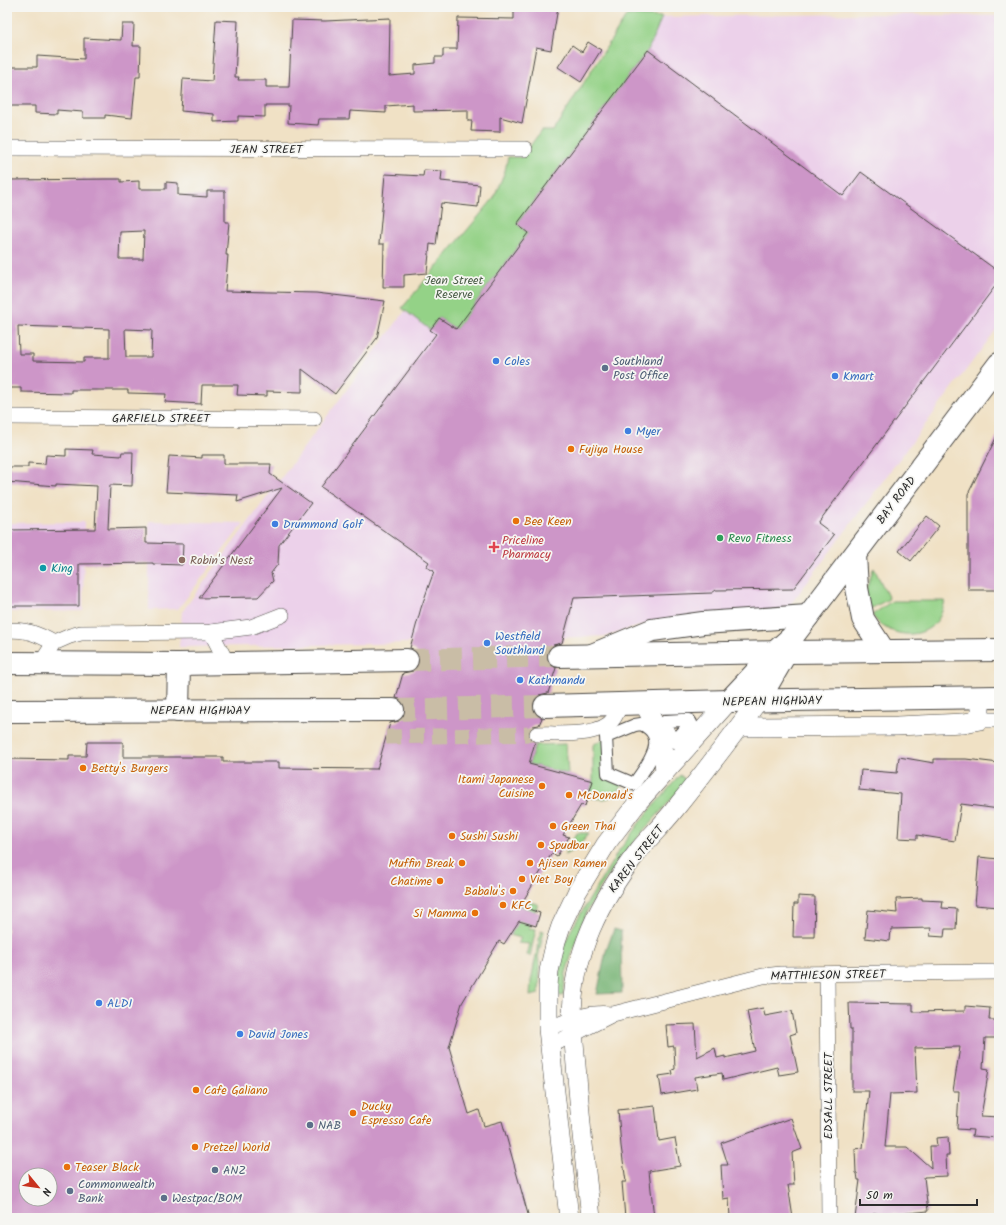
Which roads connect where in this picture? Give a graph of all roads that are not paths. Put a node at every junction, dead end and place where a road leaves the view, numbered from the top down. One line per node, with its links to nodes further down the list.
1 (7, 148): 2 (street, JEAN STREET)
2 (524, 149)
3 (999, 364): 6 (main road, BAY ROAD)
4 (7, 417): 5 (street, GARFIELD STREET)
5 (314, 419)
6 (854, 555): 8 (main road, BAY ROAD); 14 (main road)
7 (282, 615): 10 (street)
8 (808, 616): 12 (main road, BAY ROAD); 15 (main road)
9 (7, 630): 11 (street)
10 (211, 632): 11 (street); 20 (street)
11 (54, 643): 19 (street)
12 (784, 647): 14 (main road); 15 (main road); 23 (main road, BAY ROAD); 24 (main road, KAREN STREET)
13 (999, 650): 14 (main road)
14 (884, 651)
15 (592, 655): 16 (main road)
16 (559, 656)
17 (407, 660): 20 (main road)
18 (7, 663): 19 (main road)
19 (40, 663): 21 (main road)
20 (227, 663): 21 (main road)
21 (179, 664): 30 (main road)
22 (990, 698): 24 (main road, NEPEAN HIGHWAY); 31 (street)
23 (729, 701): 24 (main road, NEPEAN HIGHWAY); 26 (main road, NEPEAN HIGHWAY); 36 (street)
24 (758, 701): 33 (street, KAREN STREET)
25 (622, 703): 26 (main road, NEPEAN HIGHWAY); 27 (main road, NEPEAN HIGHWAY); 34 (street)
26 (644, 703): 36 (street)
27 (545, 706)
28 (393, 710): 30 (main road, NEPEAN HIGHWAY)
29 (7, 711): 30 (main road, NEPEAN HIGHWAY)
30 (178, 711)
31 (980, 720): 32 (street); 33 (street)
32 (999, 720)
33 (739, 727): 39 (street, KAREN STREET)
34 (537, 734)
35 (606, 737): 35 (street)
36 (665, 772): 40 (street)
37 (999, 972): 38 (street, MATTHIESON STREET)
38 (827, 974): 39 (street, MATTHIESON STREET); 43 (street, EDSALL STREET)
39 (573, 1027): 40 (street, MATTHIESON STREET); 42 (street, KAREN STREET)
40 (549, 1037): 41 (street)
41 (569, 1218)
42 (591, 1218)
43 (829, 1218)

